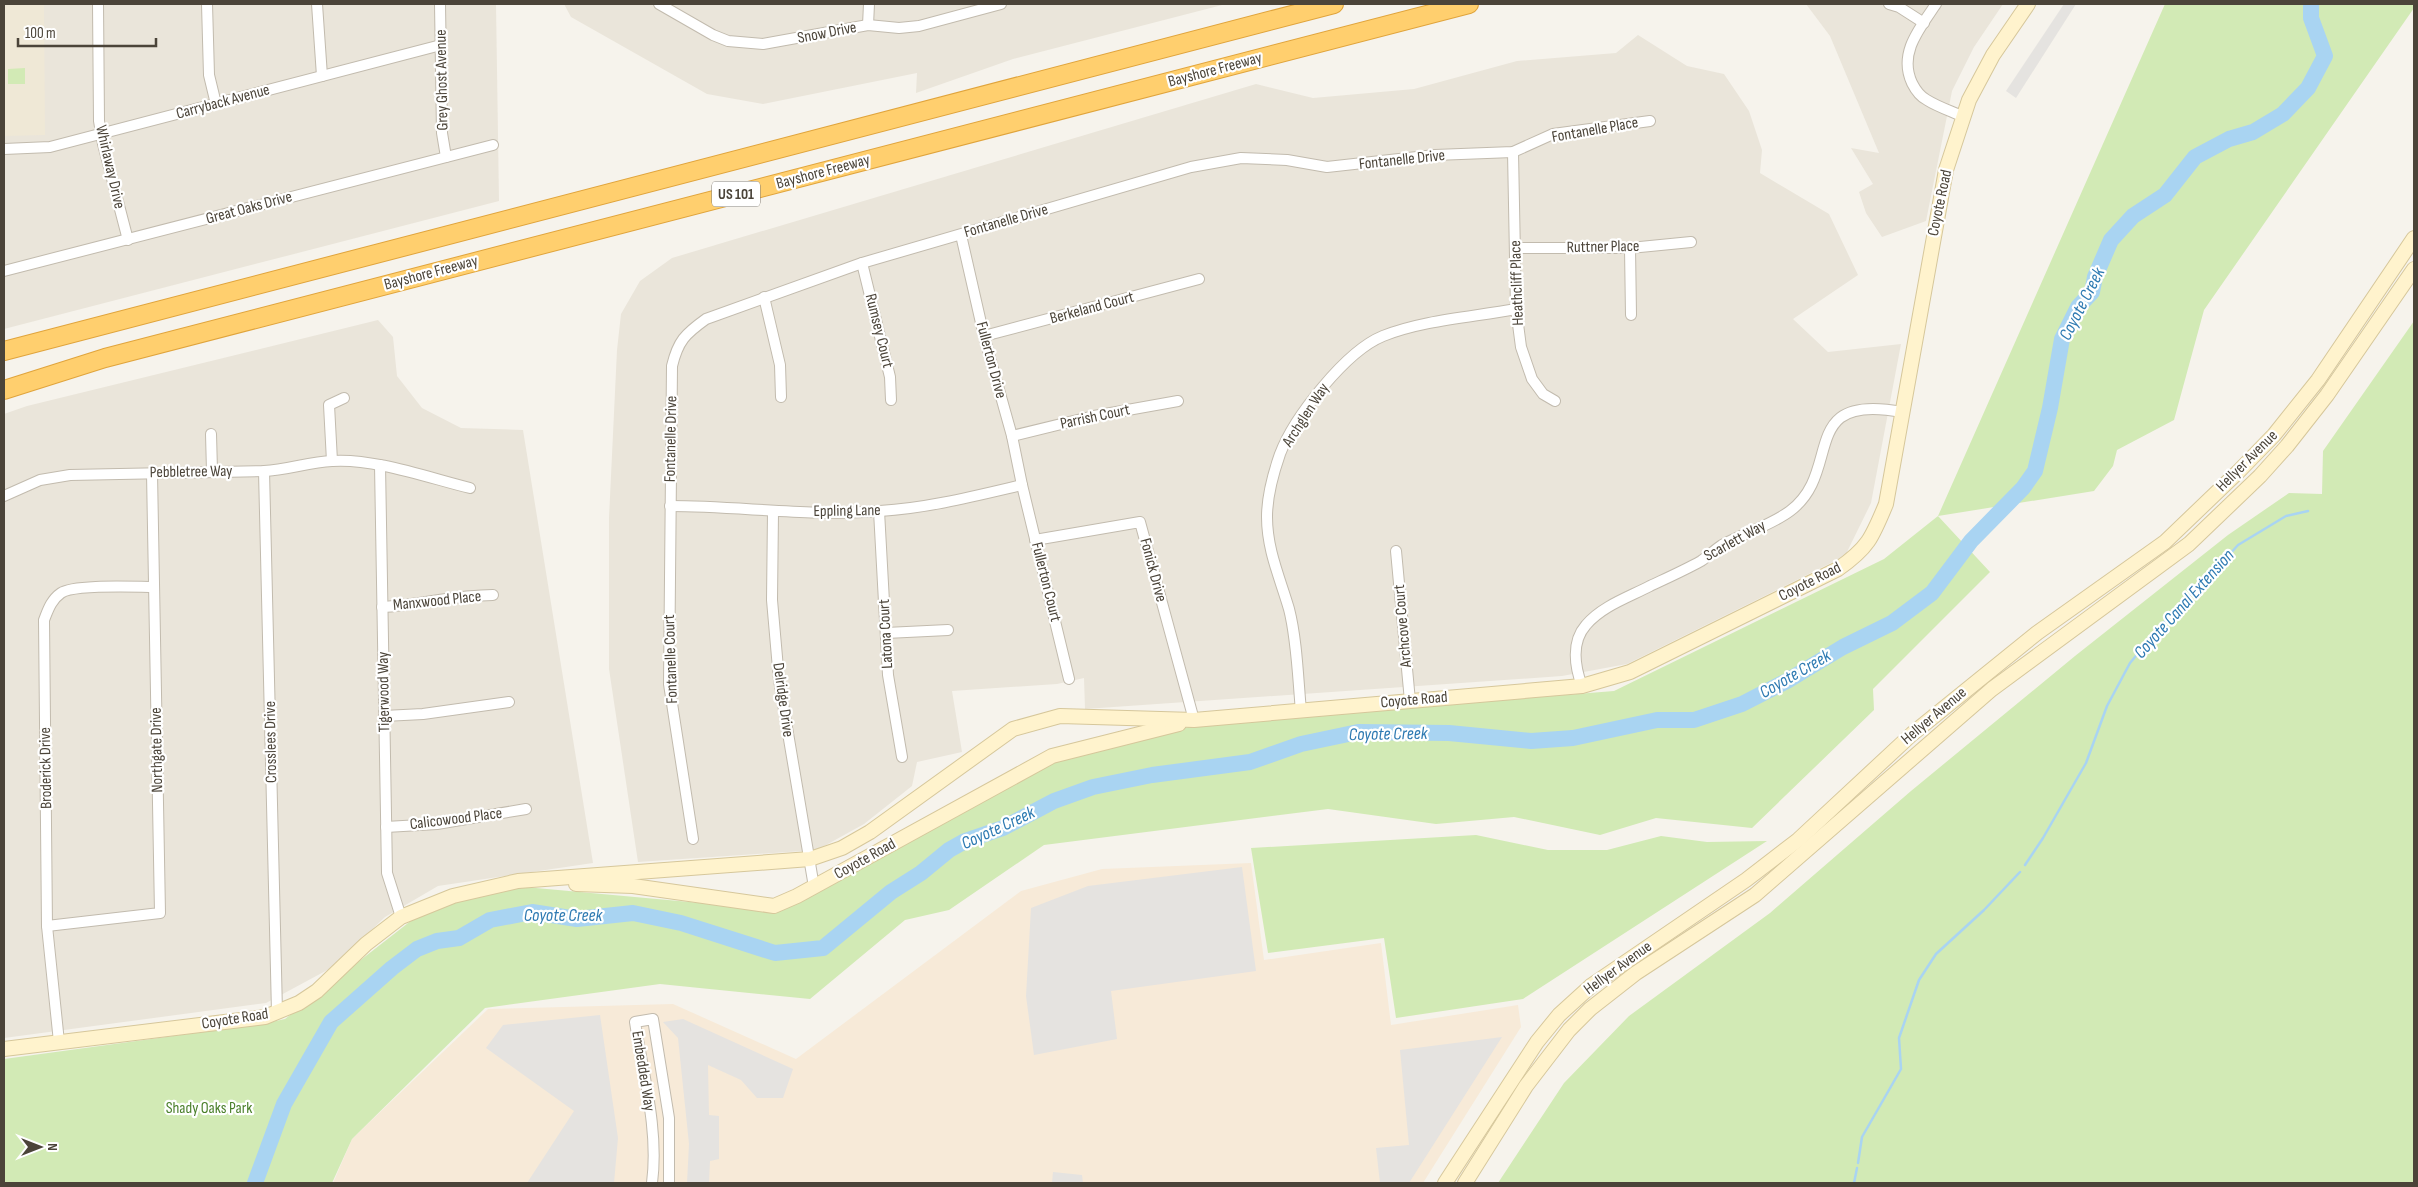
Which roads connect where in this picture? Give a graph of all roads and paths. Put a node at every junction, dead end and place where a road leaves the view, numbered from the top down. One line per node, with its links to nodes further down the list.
1 (98, 4): 21 (street, Whirlaway Drive)
2 (207, 4): 18 (street)
3 (317, 4): 17 (street)
4 (440, 4): 16 (street, Grey Ghost Avenue)
5 (660, 4): 15 (street, Snow Drive)
6 (869, 4): 15 (street)
7 (1001, 4): 13 (street, Snow Drive)
8 (1334, 4): 40 (highway, Bayshore Freeway / US 101)
9 (1469, 4): 41 (highway, Bayshore Freeway / US 101)
10 (1889, 4): 14 (street)
11 (1936, 4): 14 (street)
12 (2028, 4): 19 (street, Coyote Road)
13 (986, 6): 15 (street, Snow Drive)
14 (1924, 23): 19 (street)
15 (868, 25)
16 (441, 46): 17 (street, Carryback Avenue); 25 (street, Grey Ghost Avenue)
17 (322, 76): 18 (street, Carryback Avenue)
18 (216, 104): 21 (street, Carryback Avenue)
19 (1962, 116): 47 (street, Coyote Road)
20 (1650, 121): 24 (street, Fontanelle Place)
21 (101, 134): 23 (street, Carryback Avenue); 28 (street, Whirlaway Drive)
22 (494, 145): 25 (street, Great Oaks Drive)
23 (4, 149)
24 (1514, 152): 26 (street, Fontanelle Drive); 30 (street, Heathcliff Place)
25 (446, 157): 28 (street, Great Oaks Drive)
26 (961, 235): 32 (street, Fontanelle Drive); 39 (street, Fullerton Drive)
27 (2414, 238): 49 (street, Hellyer Avenue)
28 (128, 240): 34 (street, Great Oaks Drive)
29 (1691, 242): 31 (street, Ruttner Place)
30 (1516, 248): 31 (street, Ruttner Place); 37 (street, Heathcliff Place)
31 (1630, 248): 38 (street)
32 (862, 263): 36 (street, Fontanelle Drive); 44 (street, Rumsey Court)
33 (2414, 269): 51 (street, Hellyer Avenue)
34 (4, 271)
35 (1199, 279): 39 (street, Berkeland Court)
36 (764, 297): 42 (street); 60 (street, Fontanelle Drive)
37 (1516, 309): 46 (street, Heathcliff Place); 74 (street, Archglen Way)
38 (1631, 315)
39 (984, 336): 50 (street, Fullerton Drive)
40 (4, 351)
41 (4, 390)
42 (781, 397)
43 (344, 398): 52 (street)
44 (891, 400)
45 (1178, 401): 50 (street, Parrish Court)
46 (1555, 401)
47 (1902, 412): 71 (street, Coyote Road); 71 (street, Scarlett Way)
48 (211, 434): 54 (street)
49 (2274, 435): 51 (street); 86 (street, Hellyer Avenue)
50 (1012, 436): 57 (street, Fullerton Drive)
51 (2287, 446): 87 (street, Hellyer Avenue)
52 (332, 461): 53 (street, Pebbletree Way); 55 (street, Pebbletree Way)
53 (380, 465): 58 (street, Pebbletree Way); 67 (street, Tigerwood Way)
54 (212, 471): 55 (street, Pebbletree Way); 56 (street, Pebbletree Way)
55 (264, 472): 88 (street, Crosslees Drive)
56 (152, 473): 59 (street, Pebbletree Way); 65 (street, Northgate Drive)
57 (1022, 485): 61 (street, Eppling Lane); 63 (street, Fullerton Court)
58 (470, 488)
59 (4, 496)
60 (670, 506): 62 (street, Eppling Lane); 80 (street, Fontanelle Court)
61 (879, 511): 62 (street, Eppling Lane); 69 (street, Latona Court)
62 (773, 512): 81 (street, Delridge Drive)
63 (1035, 540): 70 (street, Fullerton Court); 76 (street, Fonick Drive)
64 (1396, 551): 72 (street, Archcove Court)
65 (154, 587): 85 (street, Broderick Drive); 85 (street, Northgate Drive)
66 (493, 595): 67 (street, Manxwood Place)
67 (382, 607): 75 (street, Tigerwood Way)
68 (948, 630): 69 (street)
69 (886, 633): 77 (street, Latona Court)
70 (1069, 679)
71 (1582, 686): 72 (street, Coyote Road)
72 (1410, 701): 74 (street, Coyote Road)
73 (509, 702): 75 (street)
74 (1301, 711): 76 (street, Coyote Road)
75 (384, 716): 79 (street, Tigerwood Way)
76 (1194, 720): 81 (street, Coyote Road); 83 (street, Coyote Road)
77 (902, 757)
78 (526, 810): 79 (street, Calicowood Place)
79 (386, 827): 84 (street, Tigerwood Way)
80 (693, 839)
81 (810, 859): 82 (street, Coyote Road); 83 (street, Delridge Drive)
82 (518, 881): 83 (street, Coyote Road); 84 (street, Coyote Road)
83 (814, 887)
84 (401, 917): 88 (street, Coyote Road)
85 (47, 926): 89 (street, Broderick Drive)
86 (1627, 960): 87 (street); 93 (street, Hellyer Avenue)
87 (1636, 974): 94 (street, Hellyer Avenue)
88 (277, 1012): 89 (street, Coyote Road)
89 (59, 1042): 90 (street, Coyote Road)
90 (4, 1049)
91 (652, 1183): 92 (street, Embedded Way)
92 (669, 1183)
93 (1445, 1183)
94 (1465, 1183)

